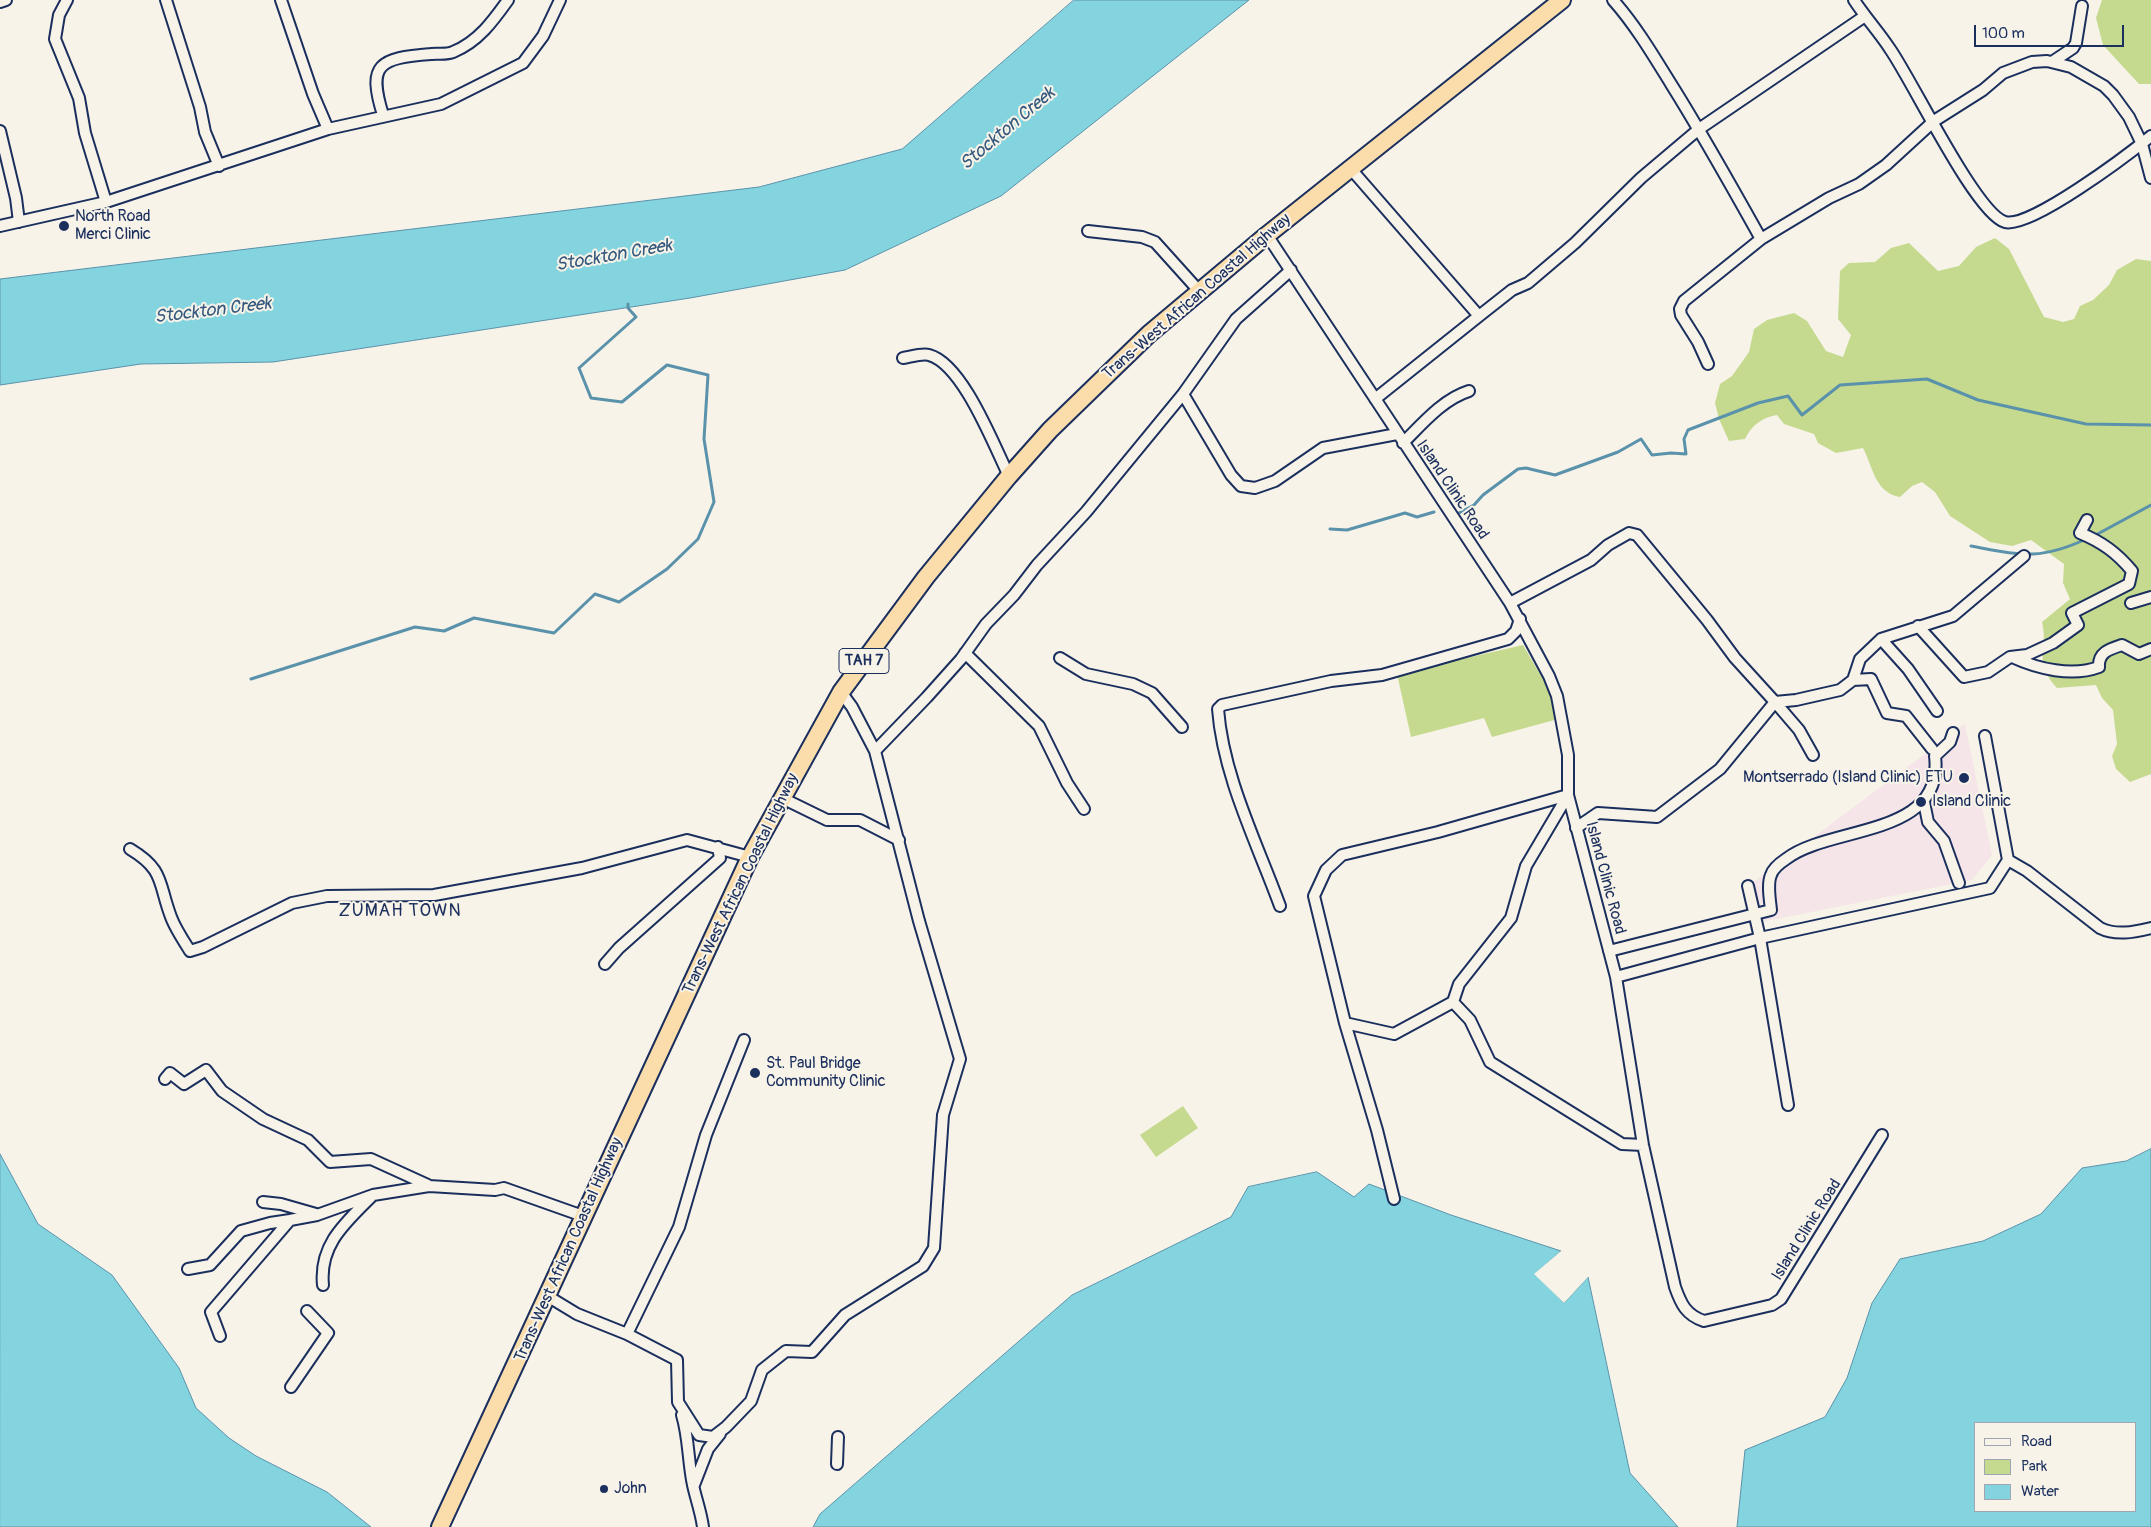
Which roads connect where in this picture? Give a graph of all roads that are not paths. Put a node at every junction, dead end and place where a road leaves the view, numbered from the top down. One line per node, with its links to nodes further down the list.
1 (6, 0): 10 (street)
2 (67, 0): 24 (street)
3 (166, 0): 21 (street)
4 (281, 0): 16 (street)
5 (508, 0): 14 (street)
6 (560, 0): 14 (street)
7 (1562, 0): 22 (highway, Trans-West African Coastal Highway / TAH 7)
8 (1613, 0): 17 (street)
9 (1854, 0): 12 (street)
10 (0, 2)
11 (2082, 6): 13 (street)
12 (1864, 16): 15 (street); 17 (street)
13 (2052, 62): 15 (street); 20 (street)
14 (383, 115): 16 (street)
15 (1934, 122): 20 (street); 29 (street)
16 (328, 128): 21 (street)
17 (1699, 129): 29 (street); 32 (street)
18 (0, 131): 25 (street)
19 (2151, 136): 20 (street)
20 (2142, 144): 23 (street)
21 (219, 166): 24 (street)
22 (1351, 169): 28 (highway, Trans-West African Coastal Highway / TAH 7); 32 (street)
23 (2151, 178)
24 (106, 202): 25 (street)
25 (19, 222): 26 (street)
26 (0, 226)
27 (1088, 231): 31 (street)
28 (1267, 235): 30 (street, Island Clinic Road); 31 (highway, Trans-West African Coastal Highway / TAH 7)
29 (1761, 239): 34 (street)
30 (1291, 270): 36 (street); 37 (street, Island Clinic Road)
31 (1200, 292): 39 (highway, Trans-West African Coastal Highway / TAH 7)
32 (1479, 316): 37 (street)
33 (902, 358): 39 (street)
34 (1708, 364)
35 (1469, 392): 38 (street)
36 (1183, 394): 38 (street); 49 (street)
37 (1375, 399): 38 (street, Island Clinic Road)
38 (1400, 439): 43 (street, Island Clinic Road)
39 (1009, 476): 53 (highway, Trans-West African Coastal Highway / TAH 7)
40 (2087, 520): 50 (street)
41 (2024, 556): 46 (street)
42 (2151, 597): 44 (street)
43 (1510, 603): 45 (street, Island Clinic Road); 54 (street)
44 (2131, 603)
45 (1520, 619): 62 (street, Island Clinic Road); 74 (street)
46 (1918, 626): 47 (street); 50 (street)
47 (1881, 639): 52 (street); 55 (street)
48 (2151, 649): 50 (street)
49 (965, 653): 60 (street); 65 (street)
50 (2010, 657)
51 (1060, 658): 56 (street)
52 (1853, 680): 54 (street); 59 (street)
53 (841, 692): 60 (street); 63 (highway, Trans-West African Coastal Highway / TAH 7)
54 (1775, 702): 61 (street); 66 (street)
55 (1937, 711)
56 (1182, 727)
57 (1953, 733): 64 (street)
58 (1985, 736): 71 (street)
59 (1932, 749)
60 (875, 751): 67 (street)
61 (1813, 755)
62 (1568, 795): 66 (street, Island Clinic Road); 81 (street); 82 (street)
63 (782, 798): 67 (street); 70 (highway, Trans-West African Coastal Highway / TAH 7)
64 (1924, 802): 72 (street); 75 (street)
65 (1084, 809)
66 (1576, 828): 78 (street, Island Clinic Road)
67 (899, 840): 103 (street)
68 (718, 847): 69 (street); 70 (street); 79 (street)
69 (130, 849)
70 (750, 857): 93 (highway, Trans-West African Coastal Highway / TAH 7)
71 (2008, 860): 76 (street); 77 (street)
72 (1959, 882)
73 (1748, 886): 75 (street)
74 (1280, 906)
75 (1754, 914): 77 (street); 78 (street)
76 (2151, 928)
77 (1760, 938): 80 (street); 85 (street)
78 (1609, 951): 80 (street, Island Clinic Road)
79 (605, 964)
80 (1616, 977): 87 (street, Island Clinic Road)
81 (1453, 1002): 82 (street); 87 (street)
82 (1345, 1023): 90 (street)
83 (744, 1040): 99 (street)
84 (164, 1078): 88 (street)
85 (1788, 1105)
86 (1882, 1136): 87 (street, Island Clinic Road)
87 (1643, 1145)
88 (429, 1186): 89 (street); 93 (street)
89 (373, 1195): 92 (street); 96 (street)
90 (1394, 1200)
91 (263, 1202): 92 (street)
92 (317, 1215): 94 (street)
93 (583, 1216): 97 (highway, Trans-West African Coastal Highway / TAH 7)
94 (290, 1220): 95 (street); 100 (street)
95 (188, 1269)
96 (323, 1285)
97 (549, 1297): 99 (street); 107 (highway, Trans-West African Coastal Highway / TAH 7)
98 (308, 1311): 101 (street)
99 (627, 1334): 102 (street)
100 (220, 1336)
101 (291, 1386)
102 (678, 1402): 103 (street); 106 (street)
103 (726, 1427): 106 (street)
104 (838, 1437): 105 (street)
105 (837, 1464)
106 (693, 1486): 108 (street)
107 (440, 1527)
108 (703, 1527)

